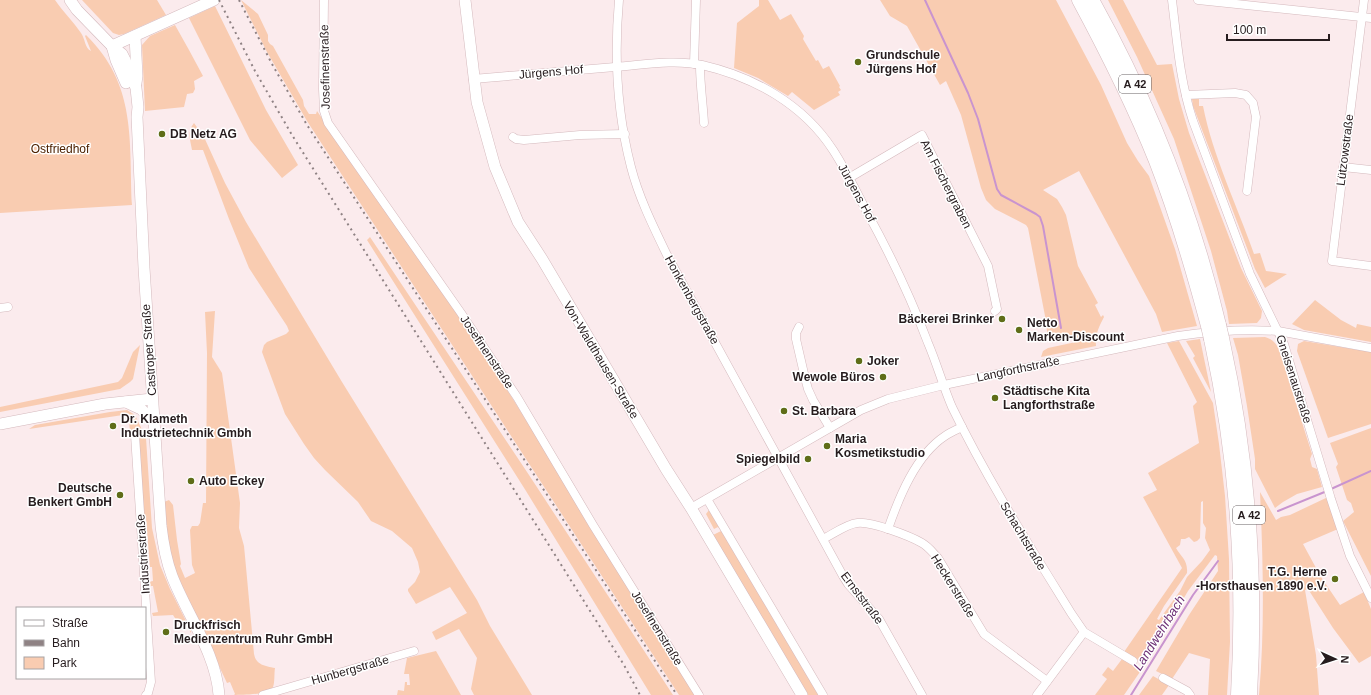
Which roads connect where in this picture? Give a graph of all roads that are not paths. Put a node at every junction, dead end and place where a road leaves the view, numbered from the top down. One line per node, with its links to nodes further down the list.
1 (70, 0): 16 (main road)
2 (214, 0): 15 (main road)
3 (324, 0): 59 (street, Josefinenstraße)
4 (465, 0): 19 (main road, Von-Waldthausen-Straße)
5 (619, 0): 18 (street, Honkenbergstraße)
6 (696, 0): 17 (street)
7 (1079, 0): 34 (highway, A 42)
8 (1092, 0): 34 (highway, A 42)
9 (1172, 0): 21 (street, Gneisenaustraße)
10 (1198, 0): 12 (street)
11 (1364, 0): 13 (street, Lützowstraße)
12 (1245, 2): 13 (street)
13 (1362, 17): 14 (street); 26 (street, Lützowstraße)
14 (1371, 18)
15 (135, 36): 16 (main road); 20 (main road)
16 (112, 46): 20 (main road, Castroper Straße); 22 (main road, Castroper Straße)
17 (697, 65): 18 (street, Jürgens Hof); 23 (street); 28 (street, Jürgens Hof)
18 (617, 67): 19 (street, Jürgens Hof); 24 (street, Honkenbergstraße)
19 (473, 79): 47 (main road, Von-Waldthausen-Straße)
20 (136, 88): 22 (main road, Castroper Straße)
21 (1186, 95): 29 (street); 33 (street, Gneisenaustraße)
22 (136, 115): 37 (main road, Castroper Straße)
23 (704, 123)
24 (625, 134): 25 (street); 45 (street, Honkenbergstraße)
25 (513, 137)
26 (1343, 168): 27 (street); 30 (street, Lützowstraße)
27 (1371, 170)
28 (849, 178): 31 (street, Am Fischergraben); 36 (street, Jürgens Hof)
29 (1247, 191)
30 (1371, 266)
31 (995, 311)
32 (799, 327): 43 (street)
33 (1278, 331): 35 (street, Langforthstraße); 36 (street, Langforthstraße); 50 (street, Gneisenaustraße)
34 (1215, 332): 65 (highway, A 42); 66 (highway, A 42)
35 (1371, 348)
36 (944, 385): 42 (street, Schachtstraße); 43 (street, Langforthstraße)
37 (152, 395): 38 (main road); 39 (main road); 40 (main road, Castroper Straße)
38 (125, 402): 39 (main road); 40 (main road)
39 (105, 404): 41 (main road)
40 (153, 421): 57 (main road, Castroper Straße)
41 (0, 424)
42 (962, 427): 48 (street); 51 (street, Schachtstraße)
43 (830, 428): 45 (street, Langforthstraße)
44 (135, 435): 56 (street, Industriestraße)
45 (779, 458): 46 (street, Langforthstraße); 49 (street, Ernststraße)
46 (707, 499): 47 (street, Langforthstraße); 61 (street)
47 (691, 508): 60 (main road, Von-Waldthausen-Straße)
48 (888, 529): 49 (street, Heckerstraße); 55 (street, Heckerstraße)
49 (823, 539): 62 (street, Ernststraße)
50 (1371, 598)
51 (1084, 632): 53 (street, Schachtstraße); 55 (street)
52 (414, 651): 58 (street, Hunbergstraße)
53 (1133, 661)
54 (1164, 678): 64 (street)
55 (1047, 681): 63 (street)
56 (146, 695)
57 (219, 695)
58 (263, 695)
59 (699, 695)
60 (802, 695)
61 (823, 695)
62 (922, 695)
63 (1037, 695)
64 (1190, 695)
65 (1238, 695)
66 (1250, 695)

